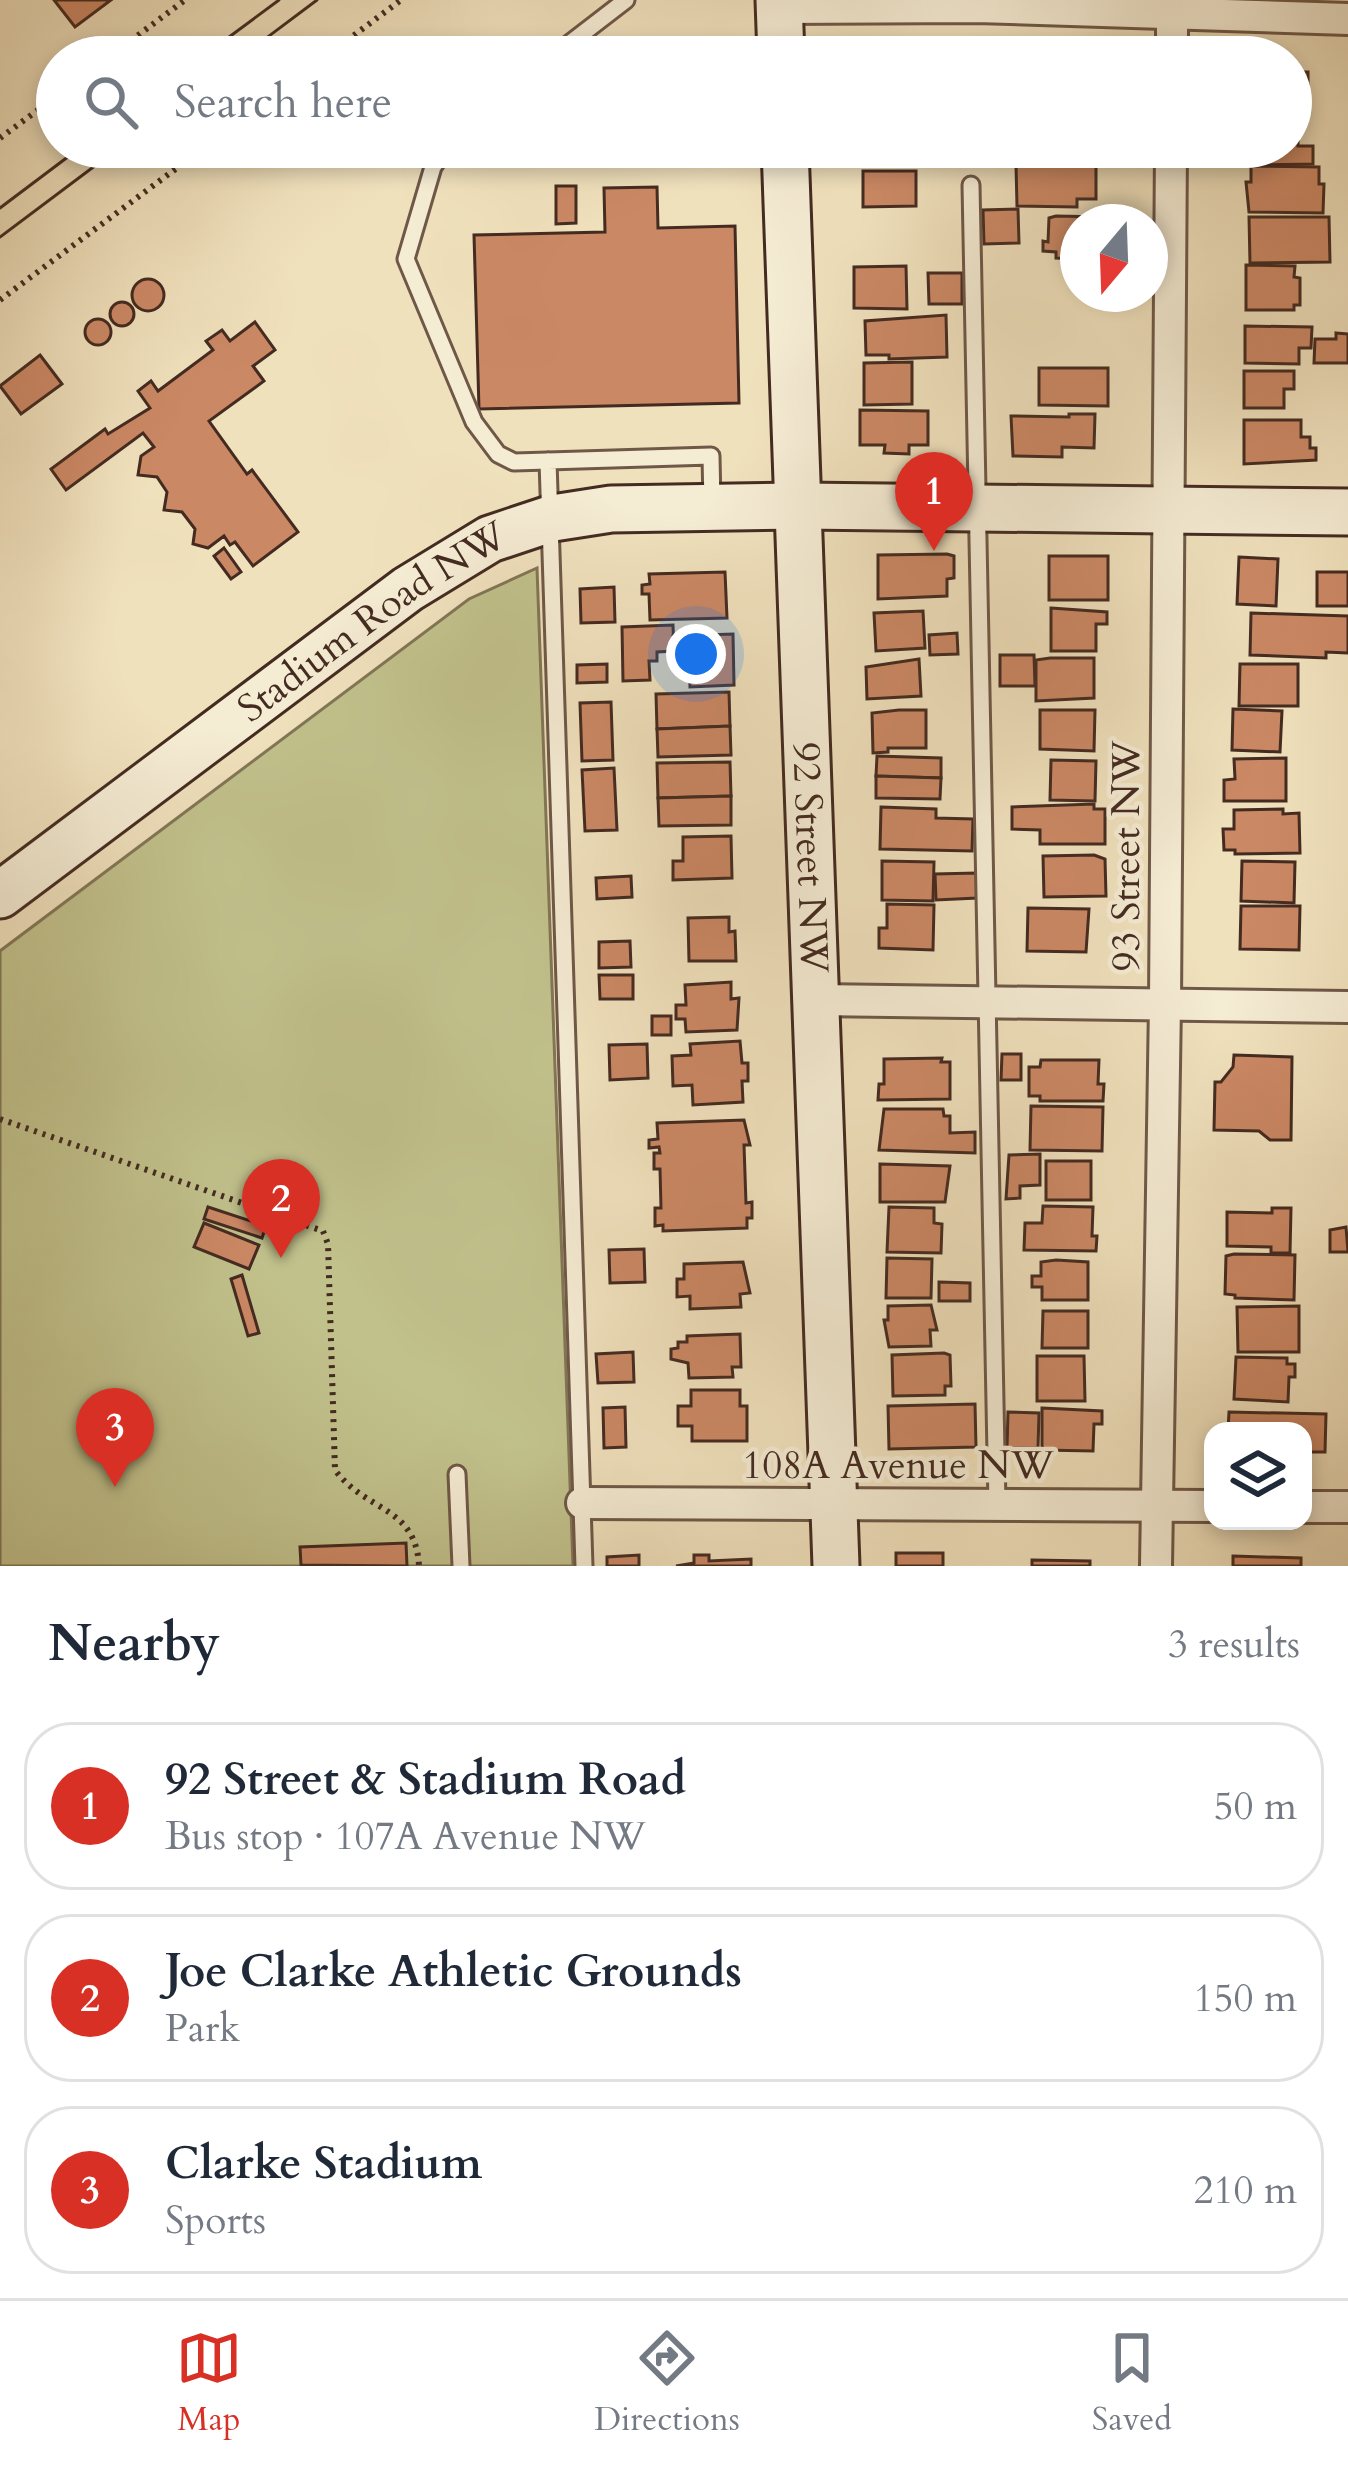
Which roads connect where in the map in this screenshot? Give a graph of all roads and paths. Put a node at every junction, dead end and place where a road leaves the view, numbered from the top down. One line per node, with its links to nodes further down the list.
1 (185, 0): 8 (path)
2 (401, 0): 9 (path)
3 (626, 0): 10 (lane)
4 (779, 4): 5 (street); 11 (main road)
5 (977, 4): 6 (street)
6 (1172, 8): 7 (street)
7 (1348, 19)
8 (137, 36)
9 (353, 36)
10 (579, 36)
11 (780, 36)
12 (36, 111): 13 (path)
13 (0, 138)
14 (177, 168): 19 (path)
15 (433, 168): 20 (lane)
16 (786, 168): 21 (main road, 92 Street NW)
17 (1171, 168): 24 (street, 93 Street NW)
18 (971, 185): 23 (lane)
19 (0, 300)
20 (548, 460): 22 (lane); 26 (lane)
21 (801, 506): 22 (main road, Stadium Road NW); 23 (main road, Stadium Road NW); 28 (main road, 92 Street NW)
22 (712, 507): 26 (main road, Stadium Road NW)
23 (980, 508): 24 (main road, Stadium Road NW); 29 (lane)
24 (1167, 509): 25 (main road, Stadium Road NW); 30 (street, 93 Street NW)
25 (1348, 512)
26 (553, 518): 27 (main road, Stadium Road NW); 35 (lane)
27 (0, 895)
28 (817, 1000): 29 (street); 34 (main road, 92 Street NW)
29 (984, 1001): 30 (street); 36 (lane)
30 (1165, 1004): 31 (street); 37 (street, 93 Street NW)
31 (1348, 1007)
32 (0, 1119): 41 (path)
33 (457, 1474): 42 (lane)
34 (833, 1502): 35 (street, 108A Avenue NW); 36 (street, 108A Avenue NW); 44 (main road, 92 Street NW)
35 (582, 1504): 43 (lane)
36 (997, 1504): 37 (street, 108A Avenue NW)
37 (1156, 1505): 38 (street, 108A Avenue NW); 45 (street, 93 Street NW)
38 (1204, 1506)
39 (1312, 1507): 40 (street)
40 (1348, 1507)
41 (419, 1566)
42 (461, 1566)
43 (584, 1566)
44 (836, 1566)
45 (1156, 1566)

